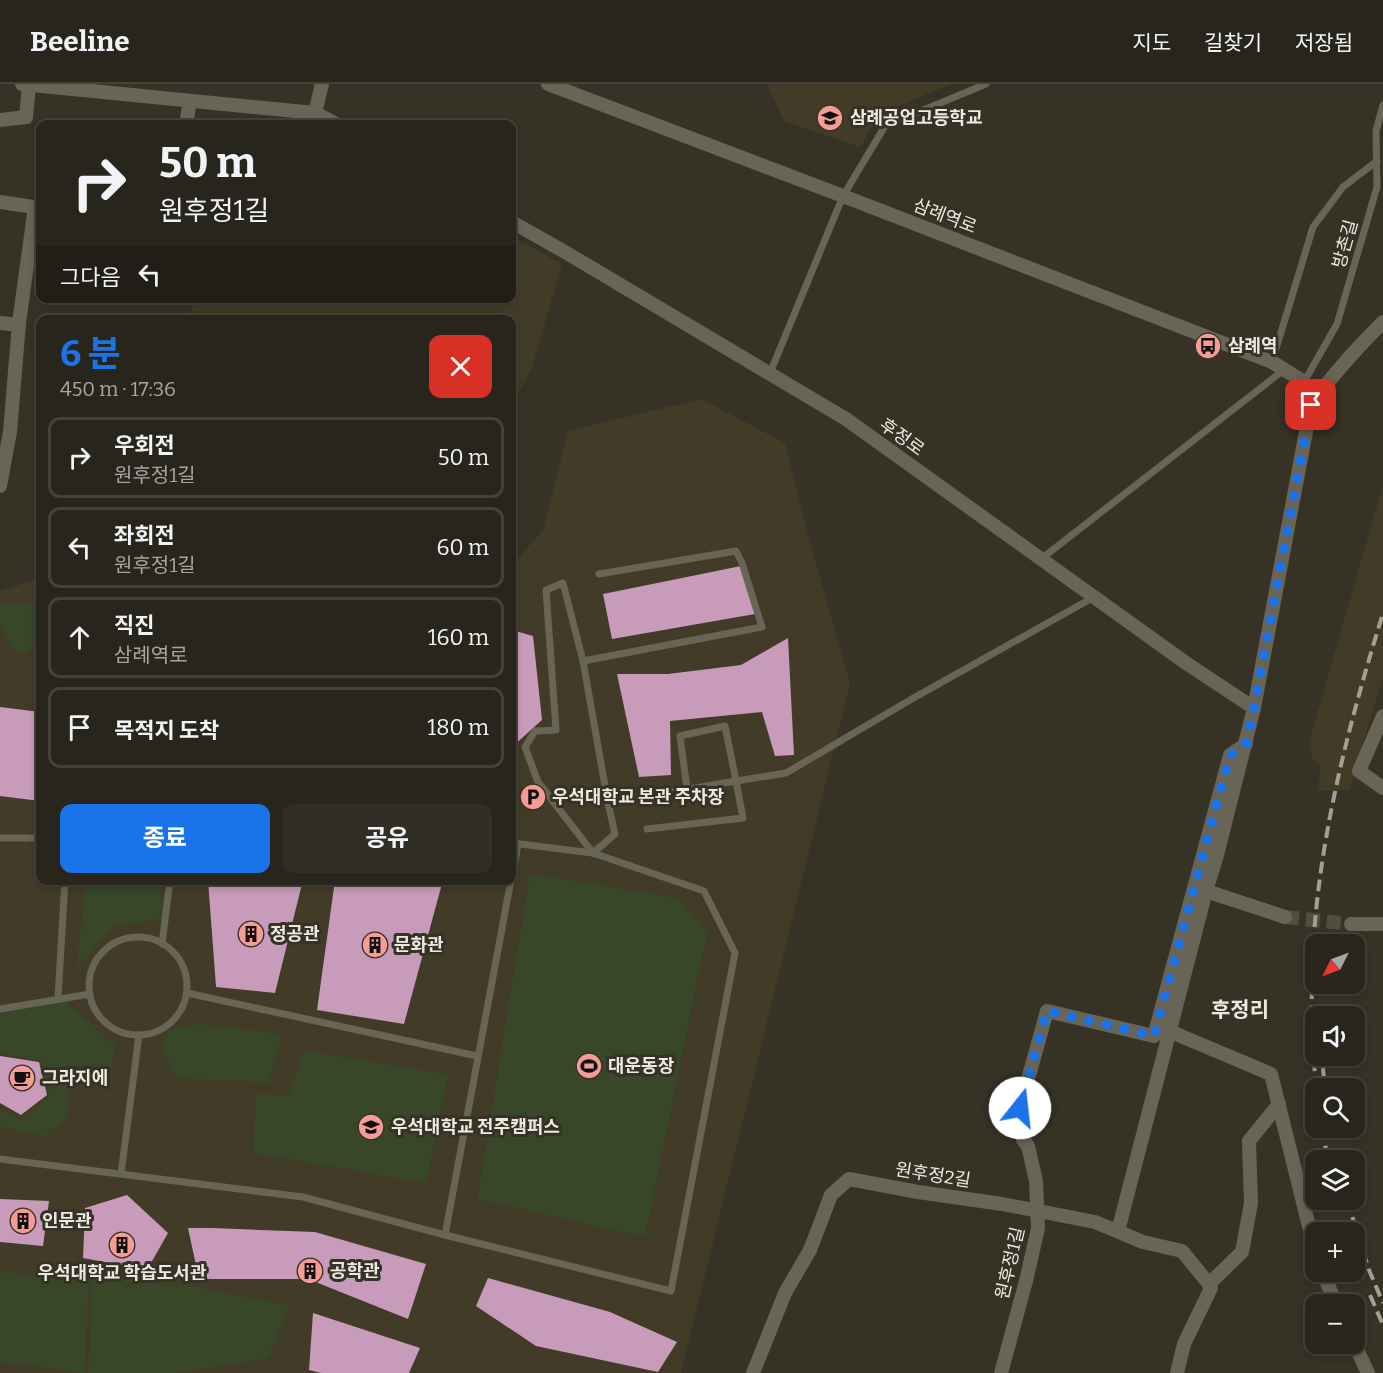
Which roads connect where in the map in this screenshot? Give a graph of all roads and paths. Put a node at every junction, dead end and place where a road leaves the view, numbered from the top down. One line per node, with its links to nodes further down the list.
1 (22, 84): 5 (street)
2 (322, 84): 8 (street)
3 (548, 84): 13 (street, 삼례역로)
4 (986, 84): 13 (lane)
5 (36, 85): 6 (street); 9 (street)
6 (190, 101): 8 (street); 10 (street)
7 (1383, 105): 12 (lane, 방촌길)
8 (315, 113): 11 (street)
9 (0, 120)
10 (187, 120)
11 (328, 120)
12 (1377, 161): 21 (lane); 24 (lane, 방촌길)
13 (843, 196): 21 (street, 삼례역로); 23 (lane)
14 (0, 202): 15 (street)
15 (36, 207)
16 (36, 219): 20 (street)
17 (516, 224): 23 (street, 후정로)
18 (1383, 322): 25 (street)
19 (0, 323): 20 (street)
20 (19, 325): 26 (street)
21 (1272, 362): 22 (street, 삼례역로)
22 (1285, 369): 24 (street, 삼례역로); 28 (lane)
23 (770, 373): 28 (street, 후정로)
24 (1304, 382): 25 (street)
25 (1311, 405): 32 (street)
26 (5, 435): 27 (street)
27 (0, 486)
28 (1041, 559): 30 (street, 후정로)
29 (598, 574): 31 (lane)
30 (1094, 597): 32 (street, 후정로); 35 (lane)
31 (583, 661): 38 (lane); 43 (lane)
32 (1254, 708): 34 (street)
33 (1383, 716): 36 (street)
34 (1246, 744): 48 (street); 59 (street)
35 (736, 781): 37 (lane); 37 (lane); 39 (lane)
36 (1383, 788)
37 (687, 789): 38 (lane)
38 (608, 803): 43 (lane)
39 (646, 829)
40 (0, 838): 41 (lane)
41 (36, 838)
42 (516, 844): 43 (lane)
43 (593, 853): 67 (lane)
44 (65, 885): 55 (lane)
45 (169, 885): 52 (lane)
46 (510, 885): 60 (lane)
47 (510, 885): 67 (lane)
48 (1206, 891): 49 (street); 57 (street)
49 (1285, 917)
50 (1352, 924): 51 (street)
51 (1383, 924)
52 (162, 944): 53 (lane); 54 (lane)
53 (187, 993): 58 (lane); 60 (lane)
54 (90, 994): 55 (lane); 58 (lane)
55 (58, 998): 56 (lane)
56 (0, 1010)
57 (1169, 1031): 59 (street); 61 (street); 66 (street)
58 (139, 1035): 63 (lane)
59 (1154, 1036): 64 (street, 원후정1길)
60 (477, 1056): 67 (lane)
61 (1279, 1104): 65 (street); 68 (street)
62 (0, 1159): 63 (lane)
63 (121, 1174): 67 (lane)
64 (1037, 1211): 66 (street, 원후정2길); 70 (street, 원후정2길); 71 (street, 원후정1길)
65 (1308, 1222)
66 (1118, 1230): 68 (street, 원후정2길)
67 (445, 1235)
68 (1209, 1284): 72 (street)
69 (1359, 1354): 73 (street)
70 (753, 1373)
71 (1001, 1373)
72 (1177, 1373)
73 (1368, 1373)

